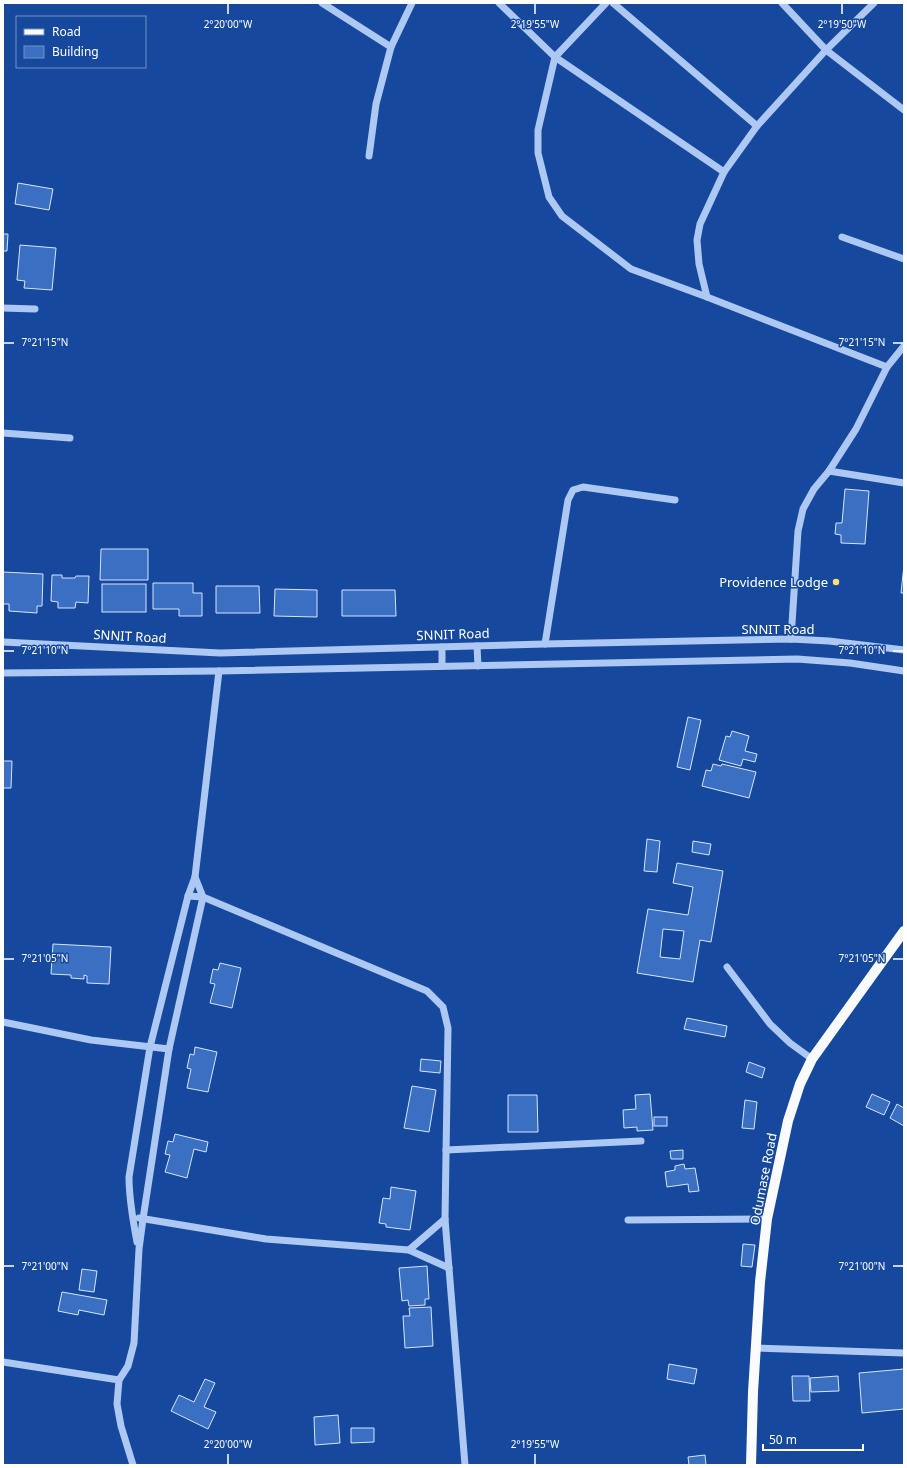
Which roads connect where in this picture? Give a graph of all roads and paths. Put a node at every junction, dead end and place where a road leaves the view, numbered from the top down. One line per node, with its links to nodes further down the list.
1 (322, 3): 8 (street)
2 (412, 3): 8 (street)
3 (499, 3): 10 (street)
4 (606, 3): 10 (street)
5 (613, 3): 12 (street)
6 (782, 3): 9 (street)
7 (874, 3): 9 (street)
8 (391, 47): 13 (street)
9 (826, 50): 11 (street); 12 (street)
10 (555, 57): 14 (street); 17 (street)
11 (904, 110)
12 (757, 126): 14 (street)
13 (369, 156)
14 (724, 172): 17 (street)
15 (842, 237): 16 (street)
16 (904, 260)
17 (707, 297): 21 (street)
18 (3, 308): 19 (street)
19 (35, 309)
20 (904, 346): 21 (street)
21 (887, 368): 24 (street)
22 (3, 433): 23 (street)
23 (70, 438)
24 (829, 470): 25 (street); 27 (street)
25 (904, 483)
26 (674, 500): 29 (street)
27 (791, 639): 29 (street, SNNIT Road); 32 (street, SNNIT Road)
28 (3, 642): 31 (street, SNNIT Road)
29 (545, 644): 30 (street, SNNIT Road)
30 (477, 646): 31 (street, SNNIT Road); 34 (street)
31 (442, 647): 33 (street)
32 (904, 650)
33 (442, 666): 34 (street); 35 (street)
34 (478, 666): 36 (street)
35 (219, 671): 37 (street); 38 (street)
36 (904, 671)
37 (3, 673)
38 (195, 877): 39 (street); 40 (street)
39 (188, 896): 40 (street); 44 (street)
40 (203, 897): 45 (street); 48 (street)
41 (904, 931): 46 (main road, Odumase Road)
42 (727, 967): 46 (street)
43 (3, 1022): 44 (street)
44 (150, 1047): 45 (street); 49 (street)
45 (169, 1050): 50 (street)
46 (812, 1059): 52 (main road, Odumase Road)
47 (641, 1141): 48 (street)
48 (446, 1150): 51 (street)
49 (133, 1217): 50 (street); 54 (street)
50 (142, 1219): 54 (street); 55 (street)
51 (445, 1219): 55 (street); 56 (street)
52 (767, 1219): 53 (street); 57 (main road, Odumase Road)
53 (628, 1220)
54 (139, 1248): 60 (street)
55 (409, 1250): 56 (street)
56 (449, 1268): 62 (street)
57 (756, 1348): 58 (street); 63 (main road, Odumase Road)
58 (904, 1353)
59 (3, 1362): 60 (street)
60 (119, 1380): 61 (street)
61 (133, 1465)
62 (466, 1465)
63 (751, 1465)

